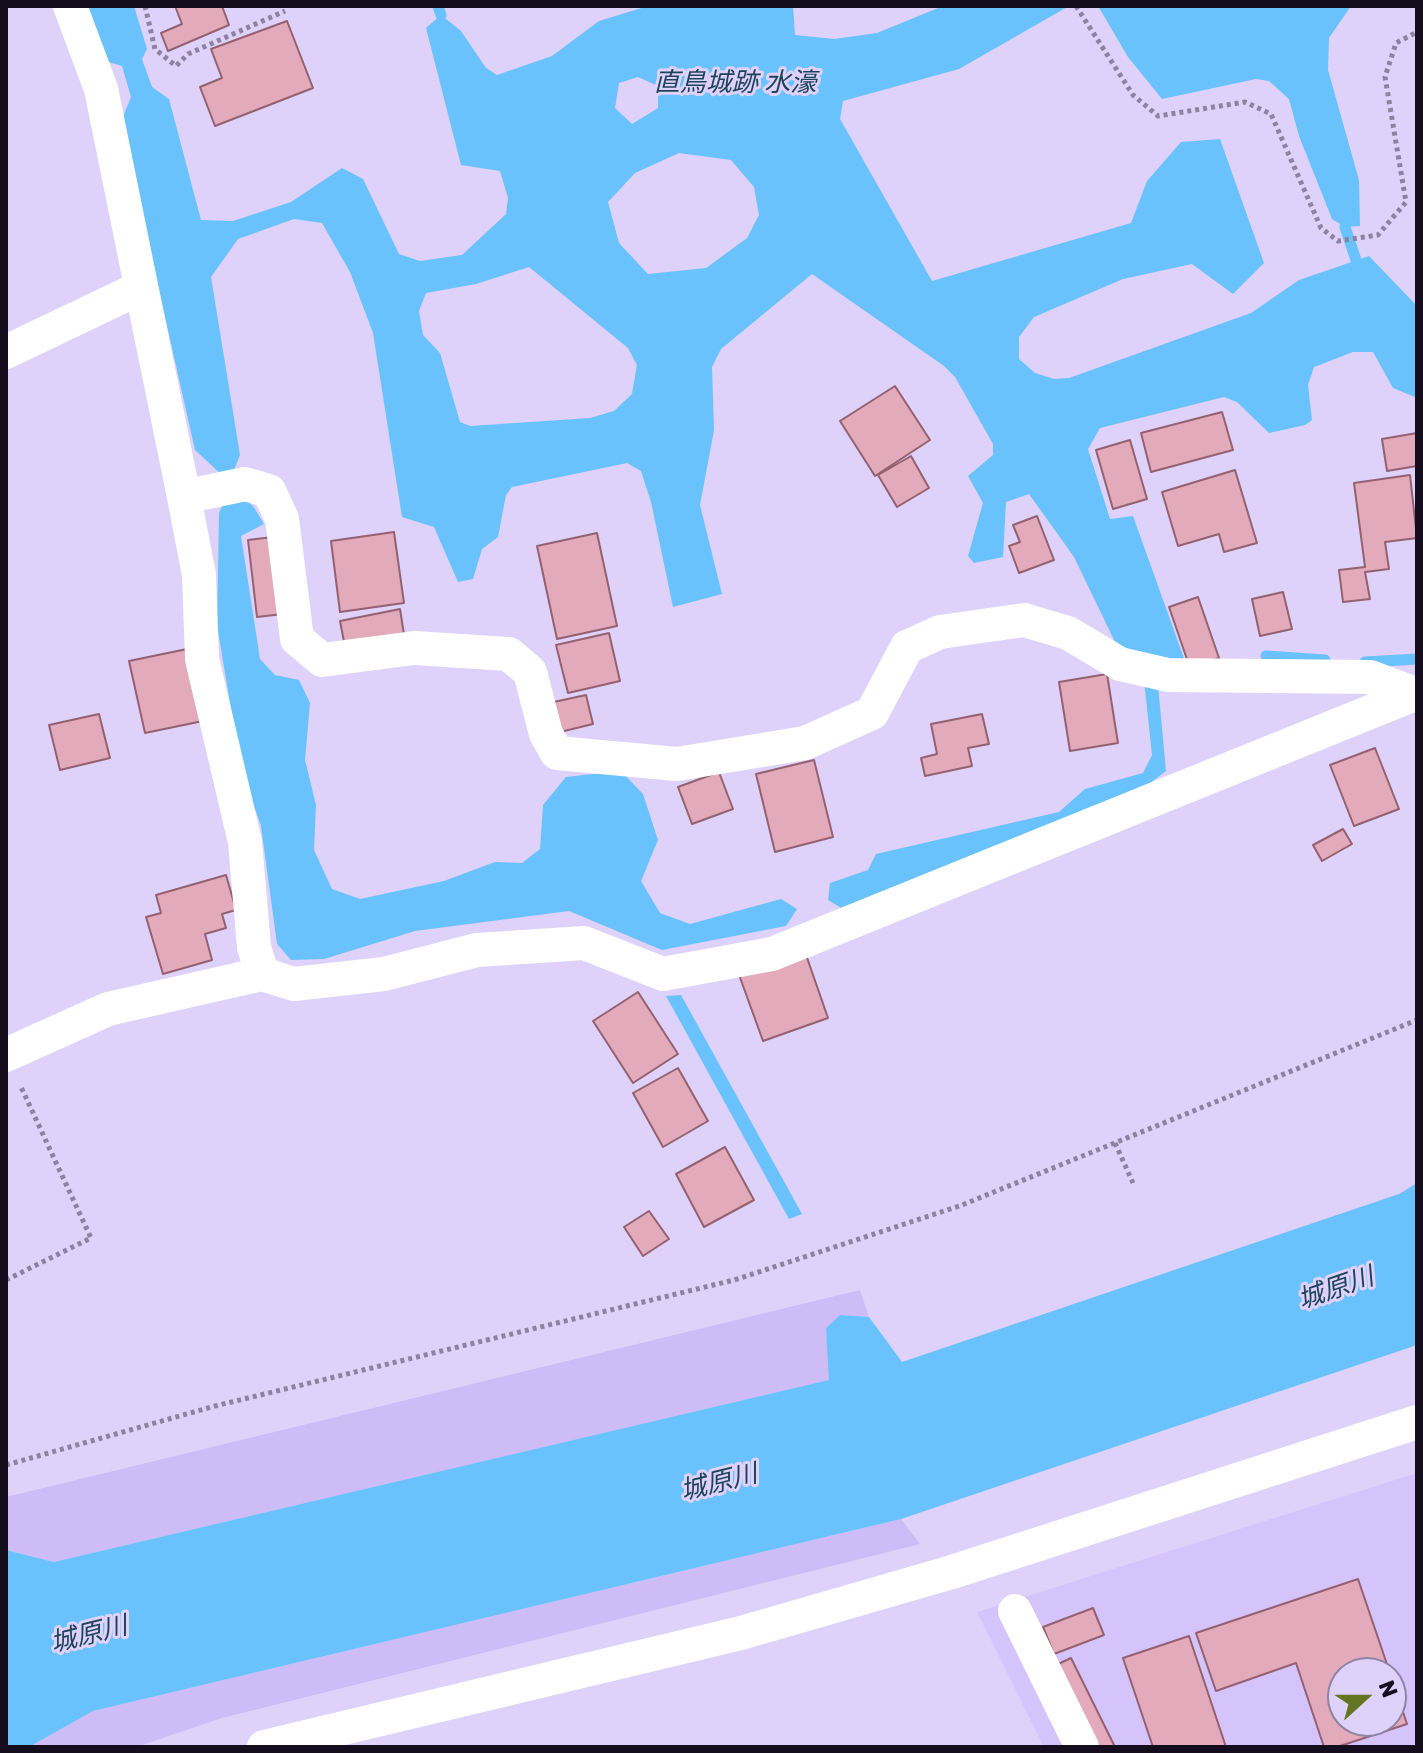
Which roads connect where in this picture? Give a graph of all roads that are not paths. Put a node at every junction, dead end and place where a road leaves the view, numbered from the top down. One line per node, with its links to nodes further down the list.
1 (70, 6): 2 (street)
2 (140, 288): 3 (street); 4 (street)
3 (6, 352)
4 (197, 495): 5 (street); 6 (street)
5 (1416, 693): 6 (street)
6 (262, 974): 7 (street)
7 (7, 1056)
8 (1417, 1422): 10 (street)
9 (1015, 1611): 11 (street)
10 (264, 1747)
11 (1082, 1747)

